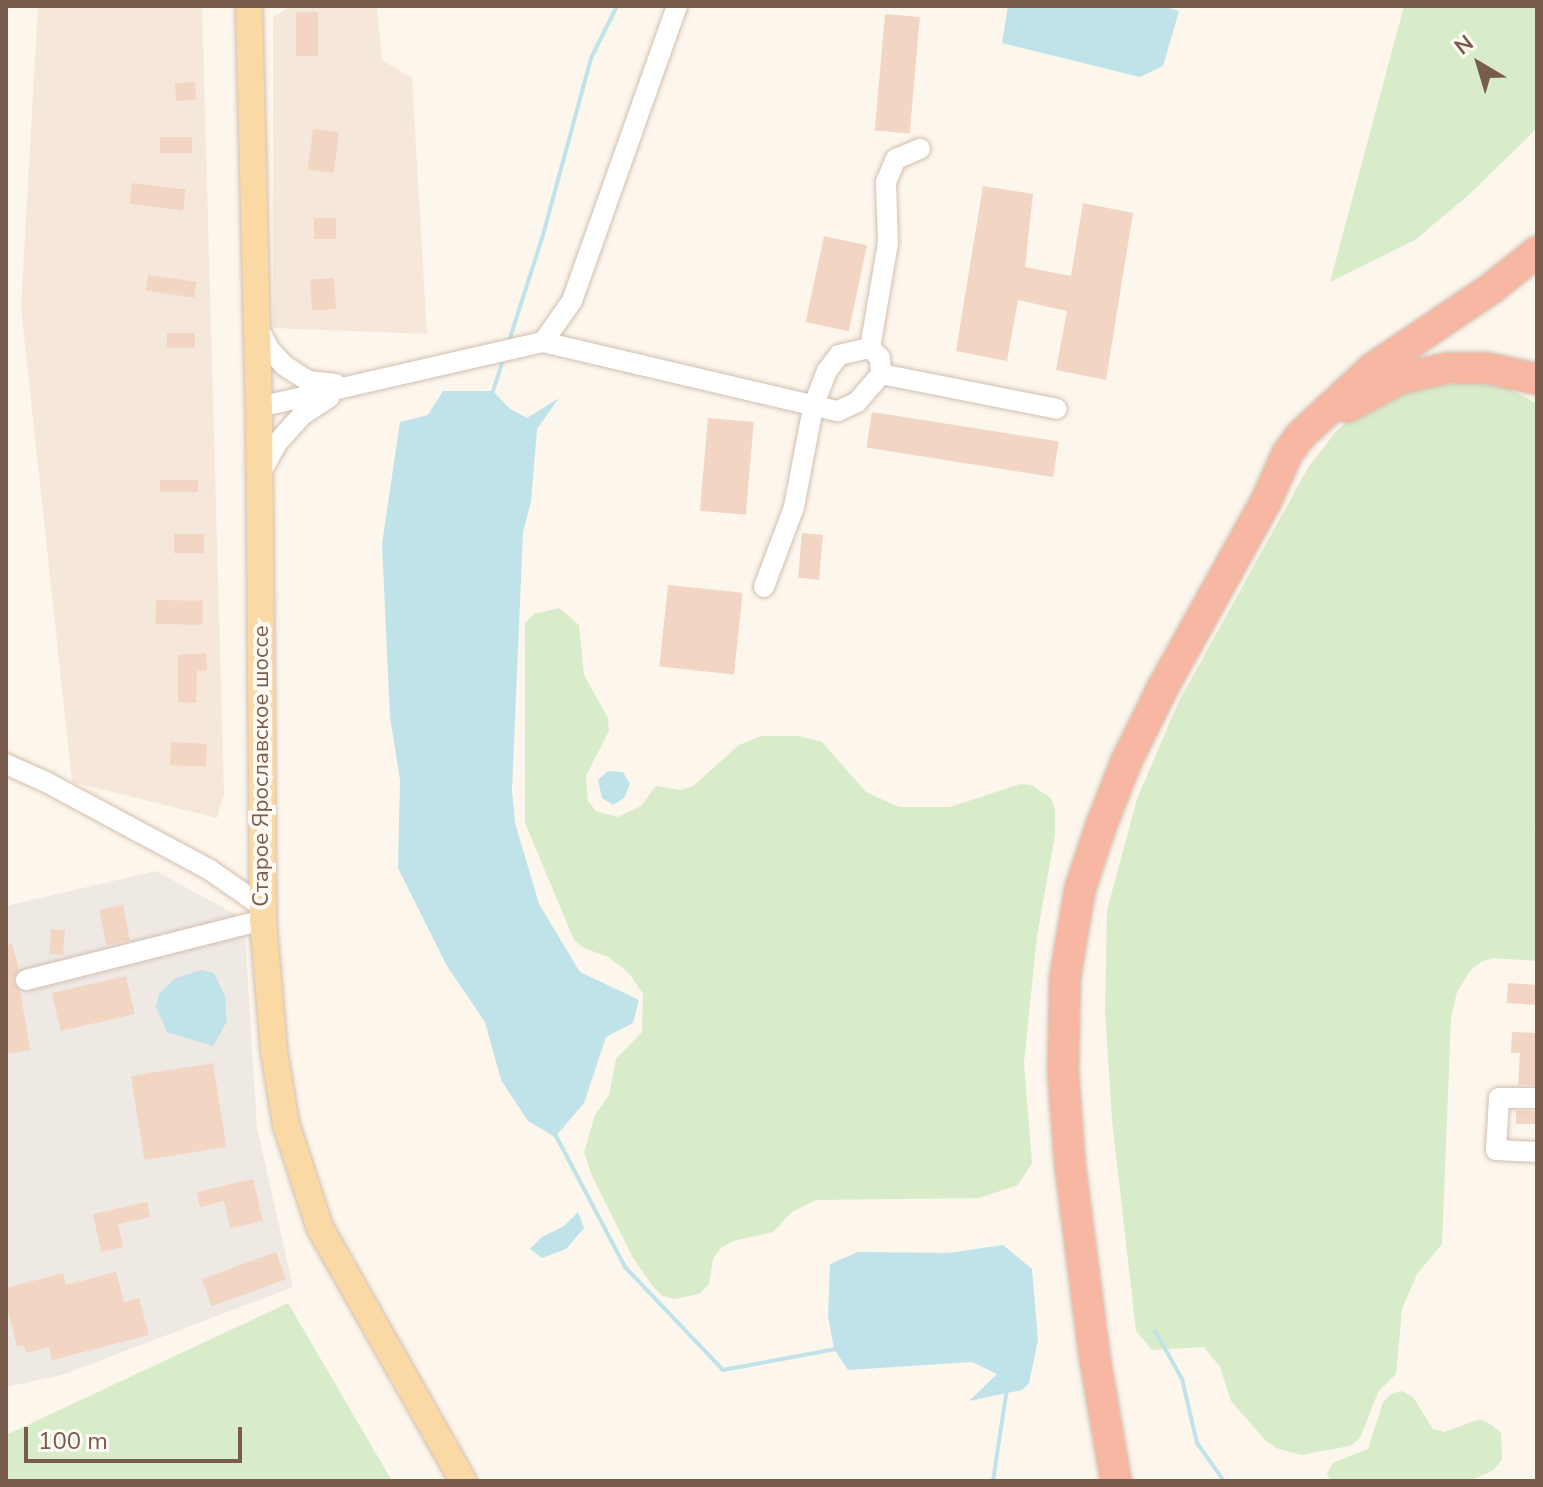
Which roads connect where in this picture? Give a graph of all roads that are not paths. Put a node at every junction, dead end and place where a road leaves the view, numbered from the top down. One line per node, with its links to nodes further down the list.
1 (249, 6): 5 (main road, Старое Ярославское шоссе)
2 (677, 6): 6 (lane)
3 (920, 149): 7 (lane)
4 (1537, 252): 15 (highway)
5 (257, 325): 10 (lane); 11 (main road, Старое Ярославское шоссе)
6 (543, 342): 10 (lane); 12 (lane)
7 (870, 348): 8 (lane); 12 (lane)
8 (881, 374): 12 (lane); 13 (lane)
9 (1537, 379): 15 (highway)
10 (356, 385): 11 (lane); 14 (lane)
11 (259, 407): 14 (main road, Старое Ярославское шоссе)
12 (813, 407): 16 (lane)
13 (1057, 409)
14 (260, 474): 18 (main road, Старое Ярославское шоссе)
15 (1267, 499): 22 (highway)
16 (764, 587)
17 (6, 764): 18 (lane)
18 (263, 914): 19 (lane); 23 (main road, Старое Ярославское шоссе)
19 (26, 980)
20 (1537, 1098): 21 (lane)
21 (1537, 1152)
22 (1102, 1412): 24 (highway); 25 (highway)
23 (463, 1481)
24 (1102, 1481)
25 (1116, 1481)

